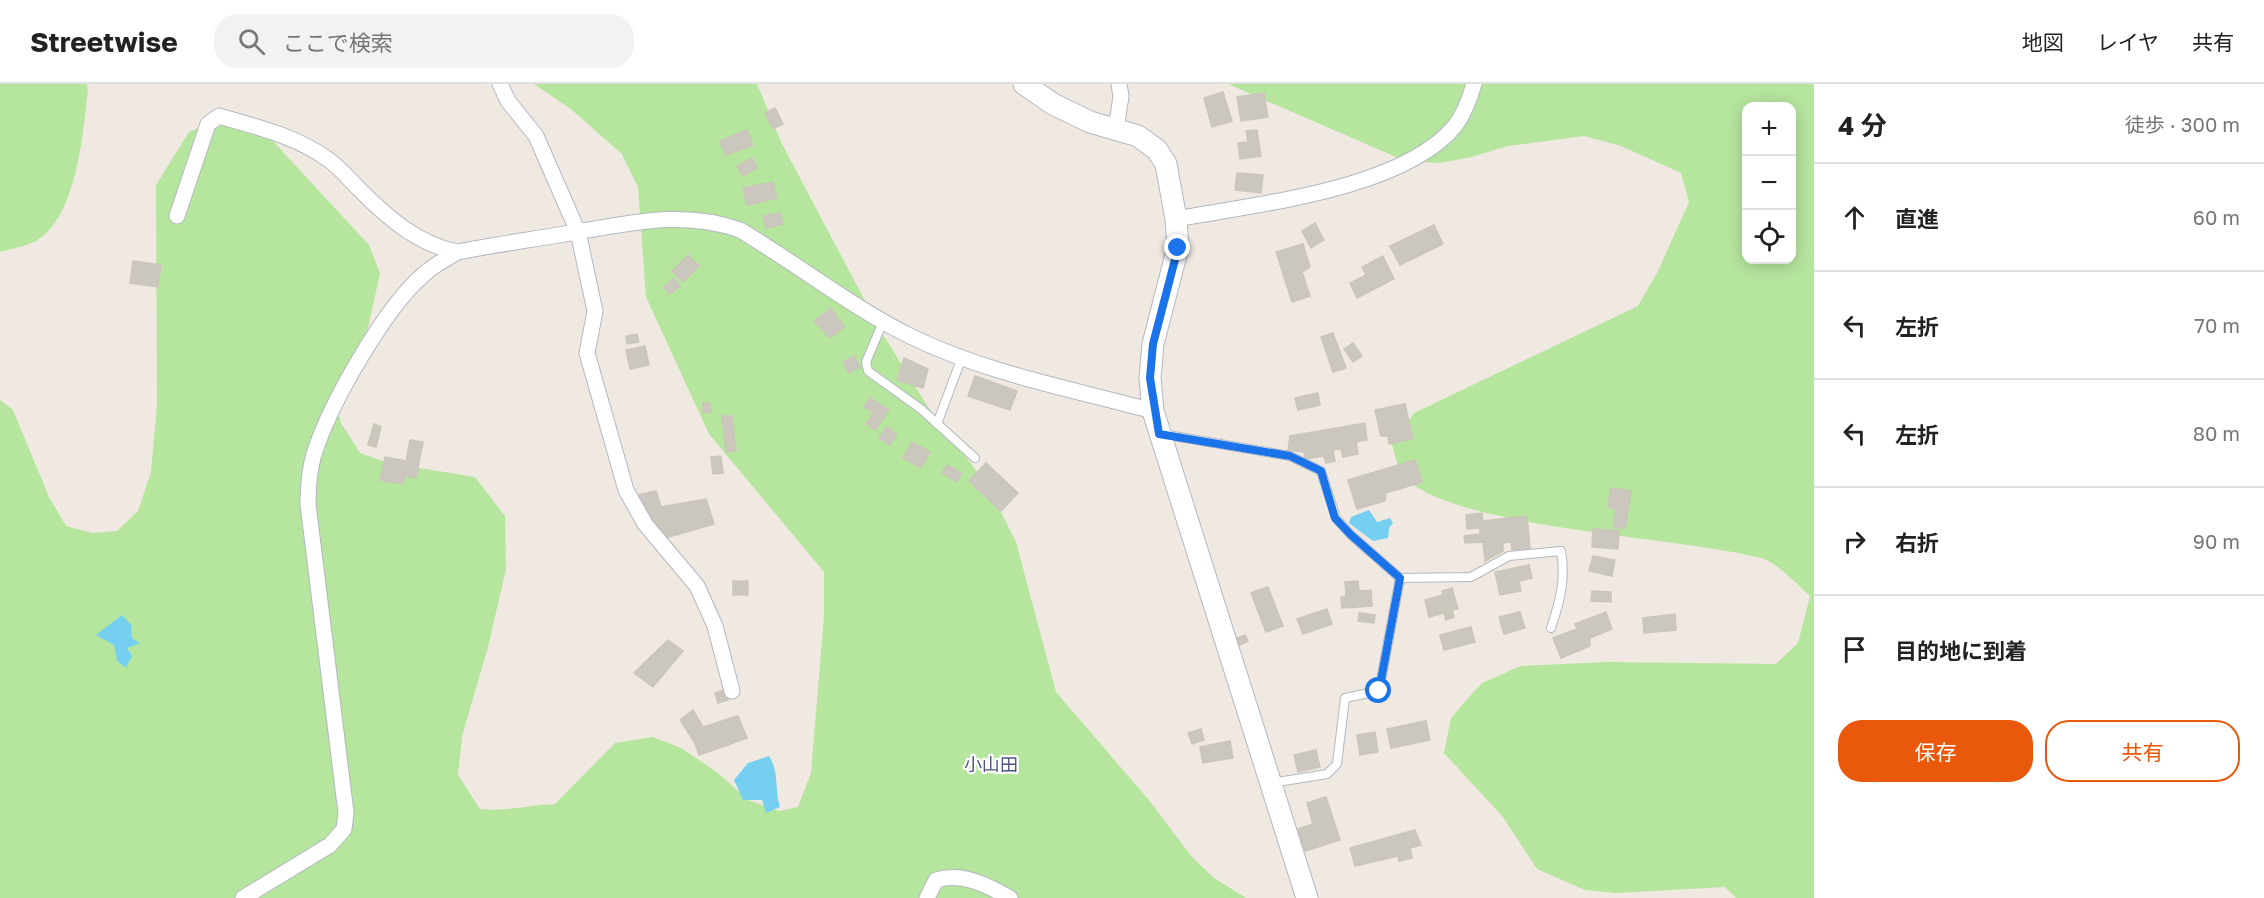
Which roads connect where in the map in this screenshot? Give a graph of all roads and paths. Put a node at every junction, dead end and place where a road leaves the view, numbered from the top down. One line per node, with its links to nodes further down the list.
1 (500, 84): 8 (street)
2 (1024, 84): 5 (street)
3 (1119, 84): 5 (street)
4 (1474, 84): 7 (street)
5 (1116, 130): 7 (street)
6 (177, 216): 9 (street)
7 (1176, 219): 12 (street)
8 (578, 232): 9 (street); 10 (street); 18 (street)
9 (458, 252): 20 (street)
10 (883, 322): 11 (street); 13 (lane)
11 (962, 357): 12 (street); 13 (lane)
12 (1153, 411): 14 (street)
13 (937, 424): 15 (lane)
14 (1159, 434): 16 (lane); 19 (street)
15 (975, 458)
16 (1400, 578): 17 (lane); 19 (lane)
17 (1551, 628)
18 (732, 691)
19 (1270, 783): 23 (street)
20 (243, 898)
21 (927, 898): 22 (street)
22 (1010, 898)
23 (1307, 898)

